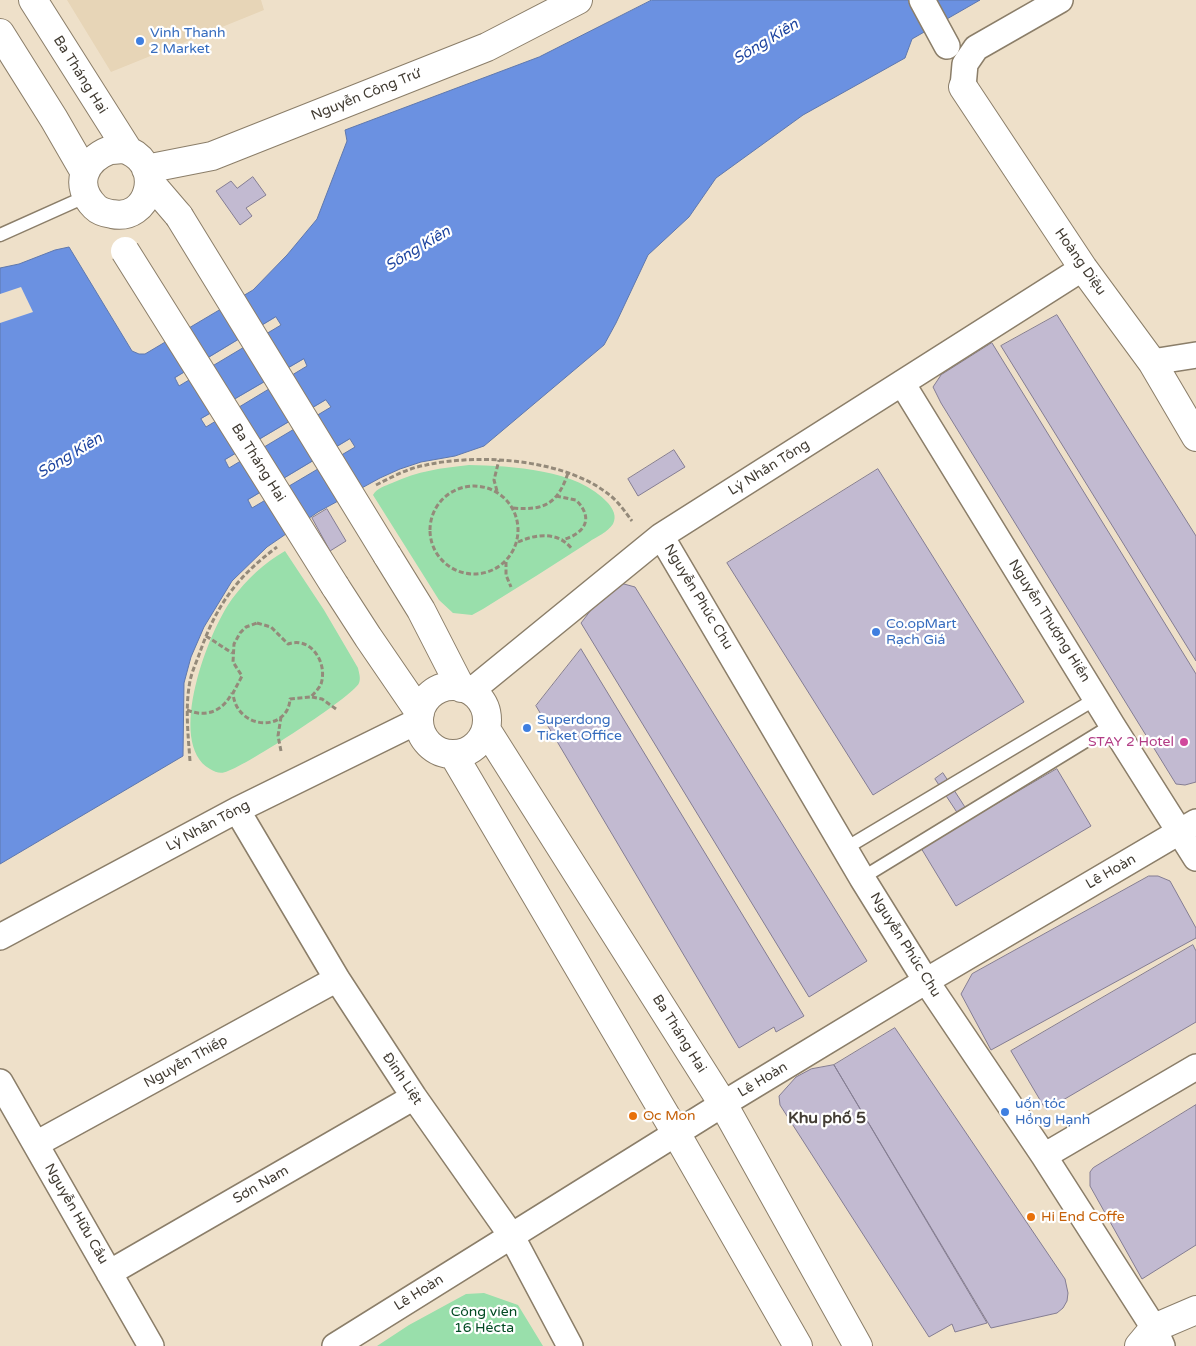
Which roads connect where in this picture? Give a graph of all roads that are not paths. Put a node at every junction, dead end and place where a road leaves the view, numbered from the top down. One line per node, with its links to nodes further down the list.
1 (33, 0): 8 (main road, Ba Tháng Hai)
2 (578, 0): 8 (main road, Nguyễn Công Trứ)
3 (922, 0): 6 (street)
4 (1060, 0): 7 (street)
5 (0, 33): 9 (main road, Ba Tháng Hai)
6 (947, 46)
7 (963, 87): 11 (main road, Hoàng Diệu)
8 (141, 167): 9 (main road); 9 (main road); 17 (main road, Ba Tháng Hai, bridge)
9 (90, 193): 10 (lane); 19 (main road, Ba Tháng Hai, bridge)
10 (0, 235)
11 (1082, 268): 13 (main road, Hoàng Diệu); 14 (street, Lý Nhân Tông)
12 (1196, 355): 13 (street)
13 (1152, 362): 15 (main road, Hoàng Diệu)
14 (902, 383): 16 (street, Lý Nhân Tông); 18 (street, Nguyễn Thượng Hiền)
15 (1196, 437)
16 (662, 536): 17 (street, Lý Nhân Tông); 25 (street, Nguyễn Phúc Chu)
17 (466, 689): 19 (main road); 21 (main road)
18 (1096, 698): 20 (street, Nguyễn Thượng Hiền); 25 (lane)
19 (420, 716): 22 (main road); 23 (street, Lý Nhân Tông)
20 (1112, 725): 24 (street, Nguyễn Thượng Hiền); 27 (lane)
21 (486, 729): 22 (main road); 34 (main road, Ba Tháng Hai)
22 (453, 754): 35 (main road)
23 (237, 810): 28 (street, Lý Nhân Tông); 29 (street, Đinh Liệt)
24 (1188, 827): 26 (street, Nguyễn Thượng Hiền); 30 (street, Lê Hoàn)
25 (846, 848): 27 (street, Nguyễn Phúc Chu)
26 (1196, 858)
27 (862, 878): 30 (street, Nguyễn Phúc Chu)
28 (0, 937)
29 (337, 980): 33 (street, Đinh Liệt); 36 (street, Nguyễn Thiếp)
30 (926, 981): 34 (street, Lê Hoàn); 37 (street, Nguyễn Phúc Chu)
31 (1196, 1067): 37 (street)
32 (0, 1082): 36 (street, Nguyễn Hữu Cầu)
33 (414, 1097): 38 (street, Đinh Liệt); 39 (street, Sơn Nam)
34 (723, 1104): 35 (street, Lê Hoàn); 46 (main road, Ba Tháng Hai)
35 (676, 1133): 38 (street, Lê Hoàn); 45 (main road)
36 (36, 1144): 39 (street, Nguyễn Hữu Cầu)
37 (1044, 1156): 41 (street, Nguyễn Phúc Chu)
38 (511, 1235): 43 (street, Lê Hoàn); 44 (street, Đinh Liệt)
39 (109, 1273): 42 (street, Nguyễn Hữu Cầu)
40 (1196, 1310): 41 (main road)
41 (1151, 1340)
42 (151, 1346)
43 (335, 1346)
44 (570, 1346)
45 (798, 1346)
46 (858, 1346)

